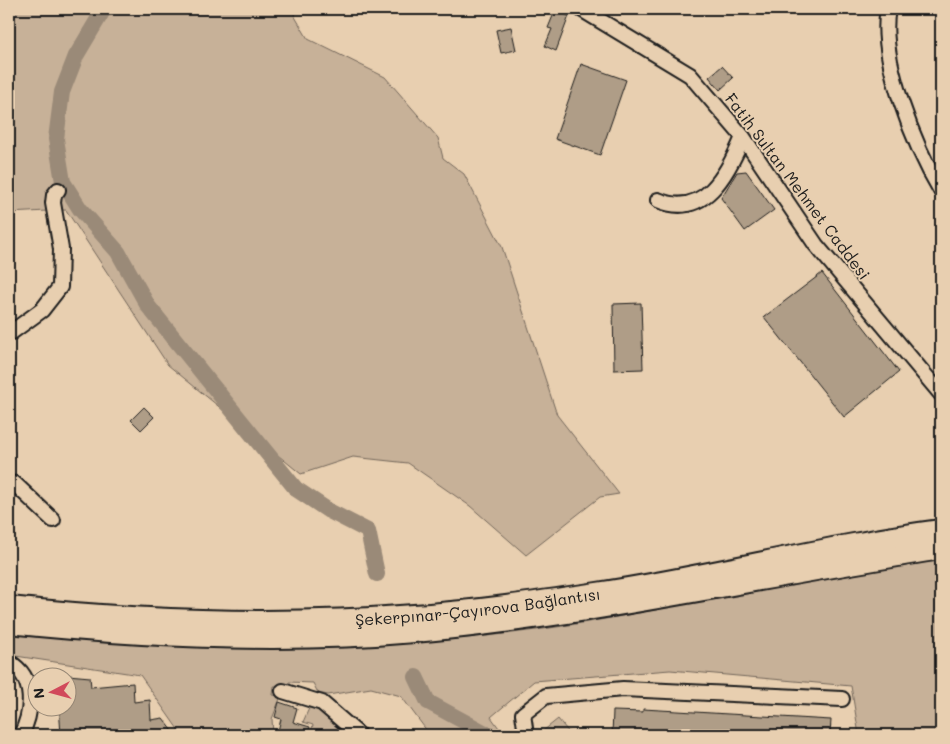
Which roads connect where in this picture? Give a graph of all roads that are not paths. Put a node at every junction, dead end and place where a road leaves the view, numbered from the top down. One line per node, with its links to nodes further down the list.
1 (581, 9): 3 (street, Fatih Sultan Mehmet Caddesi)
2 (888, 9): 5 (street)
3 (743, 137): 6 (street); 8 (street, Fatih Sultan Mehmet Caddesi)
4 (58, 190): 7 (street)
5 (941, 191)
6 (658, 200)
7 (9, 334)
8 (941, 394)
9 (9, 482): 10 (street)
10 (53, 520)
11 (941, 530): 13 (highway, Şekerpınar-Çayırova Bağlantısı)
12 (941, 550): 14 (highway, Şekerpınar-Çayırova Bağlantısı)
13 (9, 607)
14 (9, 624)
15 (9, 662): 18 (street)
16 (283, 691): 19 (street)
17 (842, 699): 20 (street)
18 (20, 735)
19 (359, 735)
20 (526, 735)

